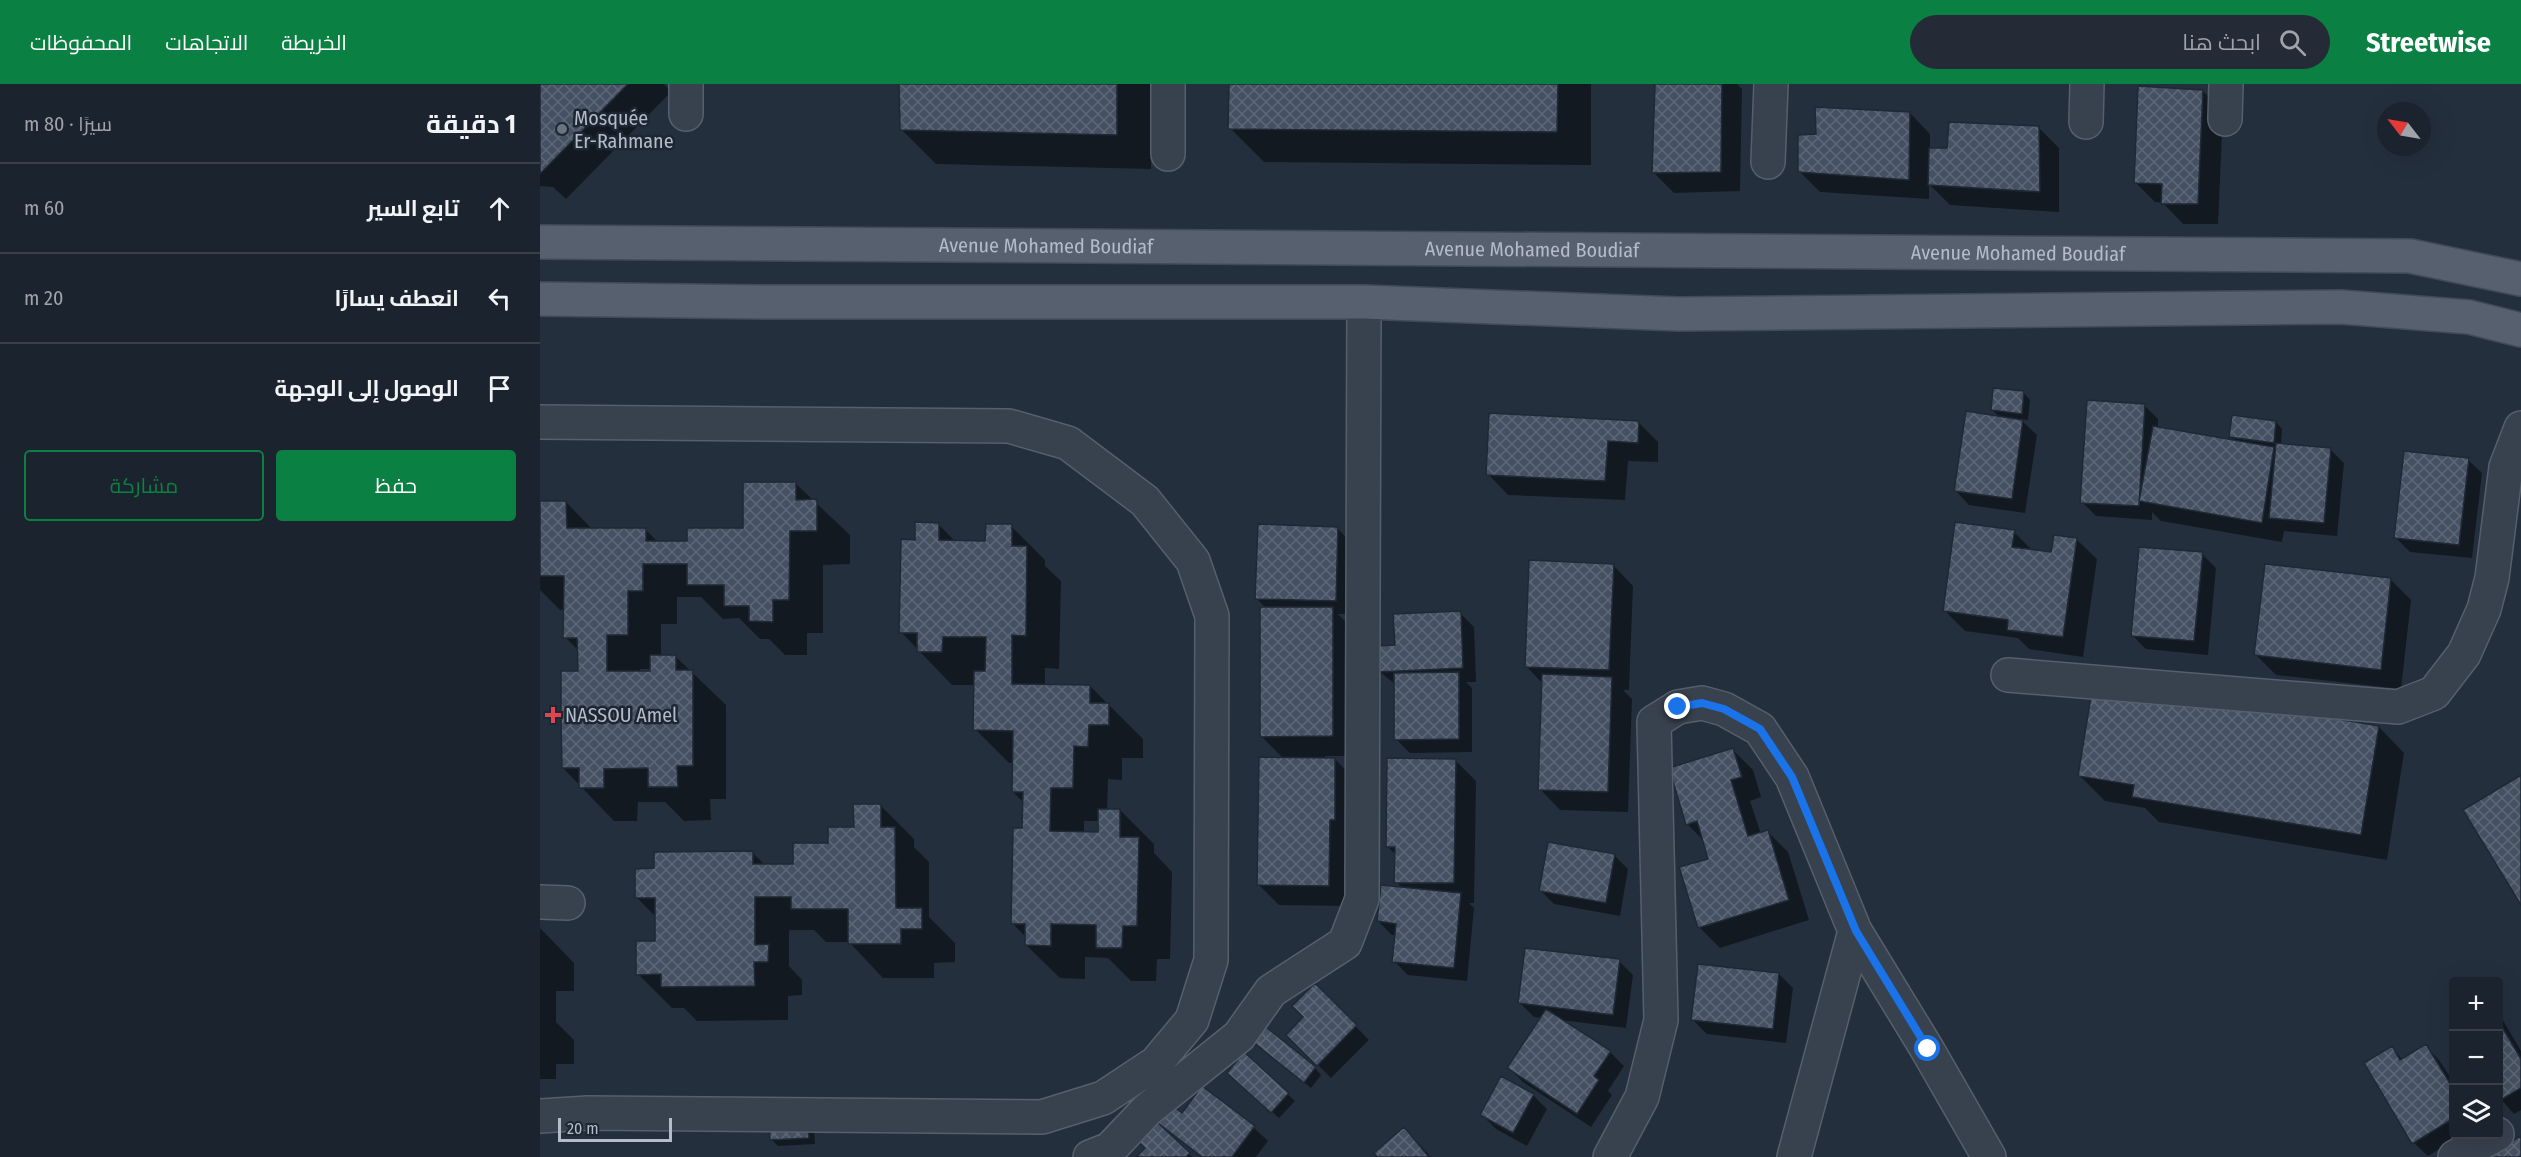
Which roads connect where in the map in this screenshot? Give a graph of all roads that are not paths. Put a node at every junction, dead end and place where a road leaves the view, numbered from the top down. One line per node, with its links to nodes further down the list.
1 (1168, 84): 7 (street)
2 (1771, 84): 8 (street)
3 (2087, 84): 6 (street)
4 (2226, 84): 5 (street)
5 (2225, 119)
6 (2086, 122)
7 (1168, 154)
8 (1768, 162)
9 (540, 242): 10 (main road, Avenue Mohamed Boudiaf)
10 (2521, 279)
11 (540, 299): 12 (main road)
12 (1364, 302): 13 (main road); 22 (street)
13 (2521, 330)
14 (540, 422): 18 (street)
15 (2521, 429): 16 (street)
16 (2008, 675)
17 (1856, 931): 23 (street); 24 (street); 25 (street)
18 (540, 1116)
19 (2521, 1122): 20 (street)
20 (2503, 1131)
21 (2489, 1139): 26 (street)
22 (1090, 1157)
23 (1610, 1157)
24 (1794, 1157)
25 (1989, 1157)
26 (2455, 1157)

